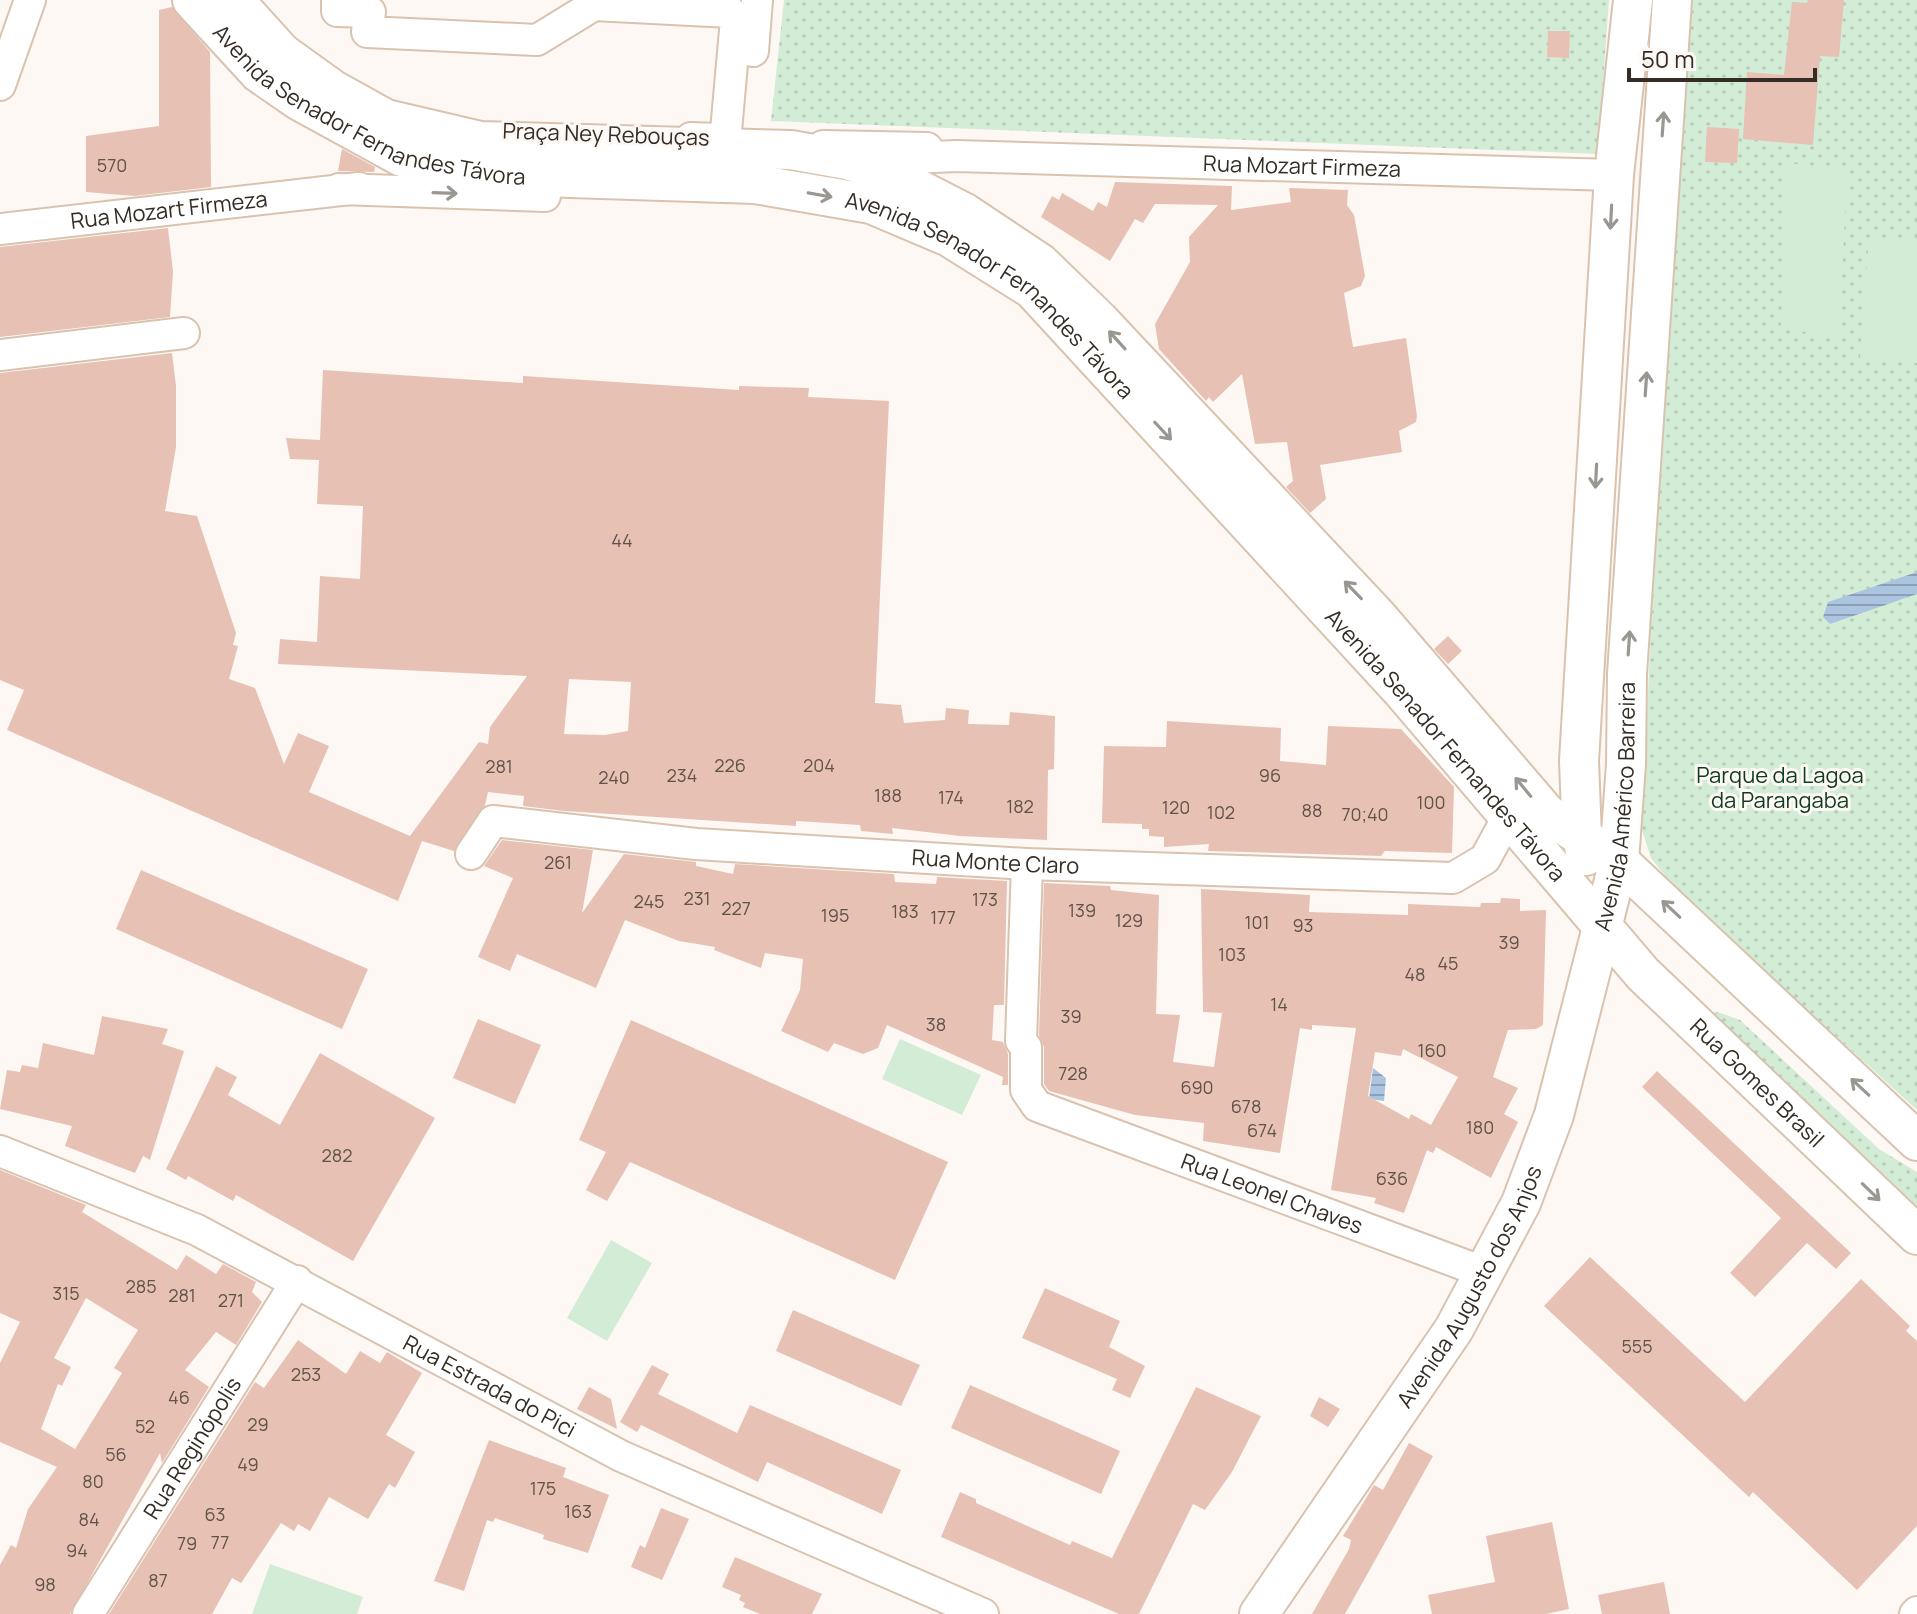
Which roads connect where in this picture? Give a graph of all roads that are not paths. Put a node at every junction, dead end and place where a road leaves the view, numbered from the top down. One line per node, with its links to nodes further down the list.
1 (192, 0): 11 (main road, Avenida Senador Fernandes Távora)
2 (234, 0): 13 (main road, Avenida Senador Fernandes Távora)
3 (253, 0): 4 (street, Praça Ney Rebouças)
4 (337, 0)
5 (757, 0): 13 (street)
6 (1633, 0): 15 (main road, Avenida Américo Barreira)
7 (1672, 0): 23 (main road, Avenida Américo Barreira, one-way to 7)
8 (18, 15): 9 (street)
9 (0, 85)
10 (791, 150): 12 (street, Rua Mozart Firmeza); 13 (main road, Avenida Senador Fernandes Távora); 14 (main road, Avenida Senador Fernandes Távora)
11 (402, 157): 13 (main road, Avenida Senador Fernandes Távora); 16 (street, Rua Mozart Firmeza)
12 (988, 157): 14 (street, Rua Mozart Firmeza); 15 (street, Rua Mozart Firmeza)
13 (744, 166): 16 (street, Rua Mozart Firmeza, one-way to 13); 20 (main road, Avenida Senador Fernandes Távora, one-way to 20)
14 (883, 171): 21 (main road, Avenida Senador Fernandes Távora, one-way to 14)
15 (1614, 175): 21 (main road, Avenida Américo Barreira, one-way to 21)
16 (339, 189): 17 (street, Rua Mozart Firmeza)
17 (0, 229)
18 (184, 333): 19 (street)
19 (0, 355)
20 (1509, 815): 24 (street, Rua Monte Claro); 25 (main road, Avenida Senador Fernandes Távora)
21 (1582, 837): 23 (main road, Avenida Senador Fernandes Távora); 25 (main road, Avenida Américo Barreira)
22 (471, 854): 24 (street, Rua Monte Claro)
23 (1619, 861): 25 (main road, Avenida Américo Barreira); 26 (main road, one-way to 23)
24 (1027, 864): 29 (street, Rua Leonel Chaves)
25 (1602, 925): 28 (main road, Rua Gomes Brasil, one-way to 28); 29 (main road, Avenida Augusto dos Anjos)
26 (1917, 1141)
27 (0, 1151): 30 (street, Rua Estrada do Pici)
28 (1917, 1235)
29 (1486, 1273): 33 (main road, Avenida Augusto dos Anjos)
30 (297, 1281): 31 (street, Rua Reginópolis); 32 (street, Rua Estrada do Pici)
31 (88, 1614)
32 (983, 1614)
33 (1259, 1614)

